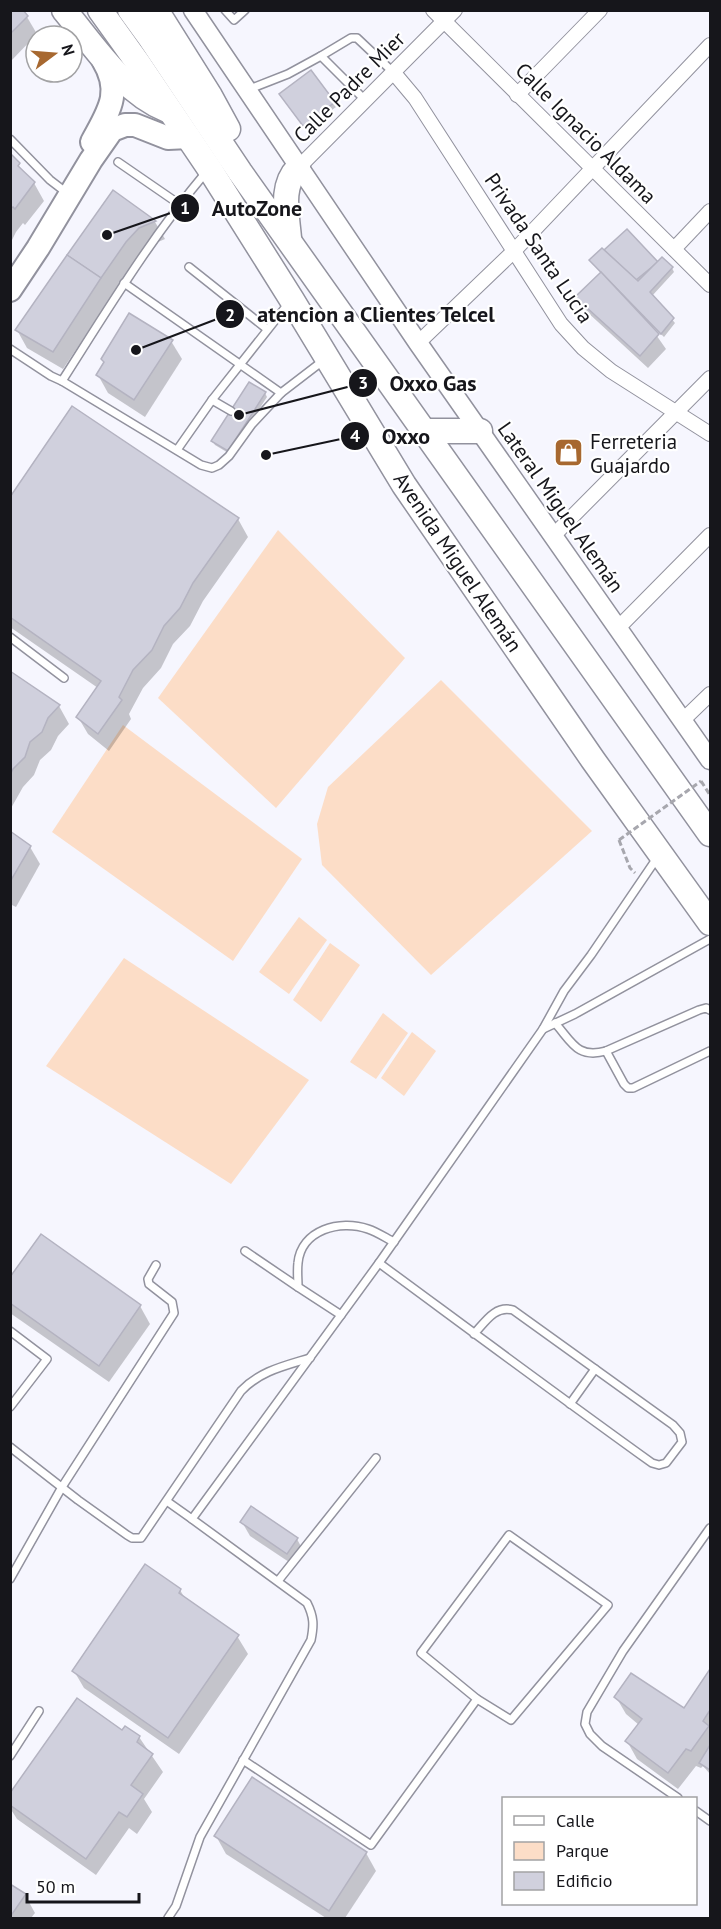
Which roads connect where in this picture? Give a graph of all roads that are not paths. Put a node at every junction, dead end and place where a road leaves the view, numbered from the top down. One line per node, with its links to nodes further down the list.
1 (64, 10): 13 (highway)
2 (100, 10): 19 (highway, Avenida Miguel Alemán)
3 (129, 10): 20 (highway, Avenida Miguel Alemán)
4 (156, 10): 27 (highway)
5 (225, 10): 6 (lane)
6 (245, 10)
7 (433, 10): 11 (street, Calle Ignacio Aldama)
8 (454, 10): 11 (street, Calle Padre Mier)
9 (600, 10): 17 (street)
10 (194, 11): 16 (street, Lateral Miguel Alemán)
11 (444, 21): 15 (street, Calle Padre Mier); 17 (street, Calle Ignacio Aldama)
12 (711, 45): 26 (street)
13 (96, 49): 19 (highway); 22 (main road)
14 (321, 56): 15 (lane); 16 (lane); 18 (lane)
15 (394, 73): 18 (street, Calle Padre Mier); 33 (street, Privada Santa Lucia)
16 (247, 90): 25 (street, Lateral Miguel Alemán)
17 (517, 95): 26 (street, Calle Ignacio Aldama)
18 (366, 101): 25 (street, Calle Padre Mier)
19 (172, 112): 20 (highway, Avenida Miguel Alemán)
20 (199, 132): 22 (main road); 24 (highway, Avenida Miguel Alemán); 27 (highway, Avenida Miguel Alemán)
21 (10, 139): 28 (lane)
22 (88, 157): 28 (main road); 38 (main road)
23 (118, 162): 29 (lane)
24 (209, 168): 29 (lane); 39 (highway, Avenida Miguel Alemán)
25 (298, 168): 31 (highway); 41 (street, Lateral Miguel Alemán)
26 (592, 170): 32 (street, Calle Ignacio Aldama); 33 (street)
27 (240, 172): 31 (highway, Avenida Miguel Alemán)
28 (63, 190): 35 (main road)
29 (179, 204): 36 (lane)
30 (711, 211): 32 (street)
31 (290, 241): 51 (highway, Avenida Miguel Alemán)
32 (674, 249): 37 (street, Calle Ignacio Aldama)
33 (513, 252): 41 (street); 50 (street, Privada Santa Lucia)
34 (189, 267): 40 (lane)
35 (10, 274)
36 (124, 283): 44 (lane); 46 (lane)
37 (711, 285)
38 (10, 290)
39 (292, 300): 40 (lane); 43 (highway, Avenida Miguel Alemán)
40 (267, 329): 44 (lane)
41 (417, 343): 52 (street, Lateral Miguel Alemán)
42 (10, 349): 46 (lane)
43 (327, 357): 47 (lane); 64 (highway, Avenida Miguel Alemán)
44 (240, 365): 47 (lane); 48 (lane)
45 (711, 378): 50 (street)
46 (62, 381): 54 (lane)
47 (281, 393): 54 (lane)
48 (212, 400): 49 (lane); 54 (lane)
49 (231, 411)
50 (675, 412): 53 (street, Privada Santa Lucia); 55 (street)
51 (424, 431): 52 (highway); 63 (highway, Avenida Miguel Alemán)
52 (480, 431): 55 (street, Lateral Miguel Alemán)
53 (711, 435)
54 (177, 450)
55 (554, 535): 57 (street, Lateral Miguel Alemán)
56 (711, 535): 57 (street)
57 (618, 628): 61 (street, Lateral Miguel Alemán)
58 (10, 637): 59 (lane)
59 (64, 678)
60 (711, 694): 61 (street)
61 (683, 720): 62 (street, Lateral Miguel Alemán)
62 (711, 760)
63 (711, 834)
64 (660, 854): 65 (highway, Avenida Miguel Alemán); 68 (lane)
65 (711, 923)
66 (711, 939): 69 (lane)
67 (711, 1010): 71 (lane)
68 (549, 1016): 69 (lane); 70 (lane)
69 (556, 1024): 70 (lane); 71 (lane)
70 (543, 1029): 73 (lane)
71 (606, 1051): 72 (lane)
72 (711, 1051)
73 (394, 1242): 75 (lane); 77 (lane)
74 (245, 1251): 77 (lane)
75 (379, 1263): 78 (lane); 80 (lane)
76 (156, 1265): 87 (lane)
77 (298, 1287): 78 (lane)
78 (341, 1315): 81 (lane)
79 (10, 1331): 84 (lane)
80 (474, 1334): 82 (lane); 83 (lane)
81 (310, 1358): 88 (lane); 89 (lane)
82 (595, 1369): 83 (lane); 83 (lane)
83 (570, 1404)
84 (10, 1407)
85 (11, 1450): 87 (lane)
86 (376, 1458): 92 (lane)
87 (62, 1487): 88 (lane); 91 (lane)
88 (168, 1502): 89 (lane)
89 (192, 1519): 92 (lane)
90 (711, 1528): 97 (lane)
91 (10, 1579)
92 (278, 1581): 96 (lane)
93 (477, 1699): 93 (lane); 96 (lane)
94 (39, 1711): 95 (lane)
95 (10, 1756)
96 (243, 1760): 100 (lane)
97 (677, 1797)
98 (697, 1811): 99 (lane)
99 (711, 1821)
100 (168, 1918)

